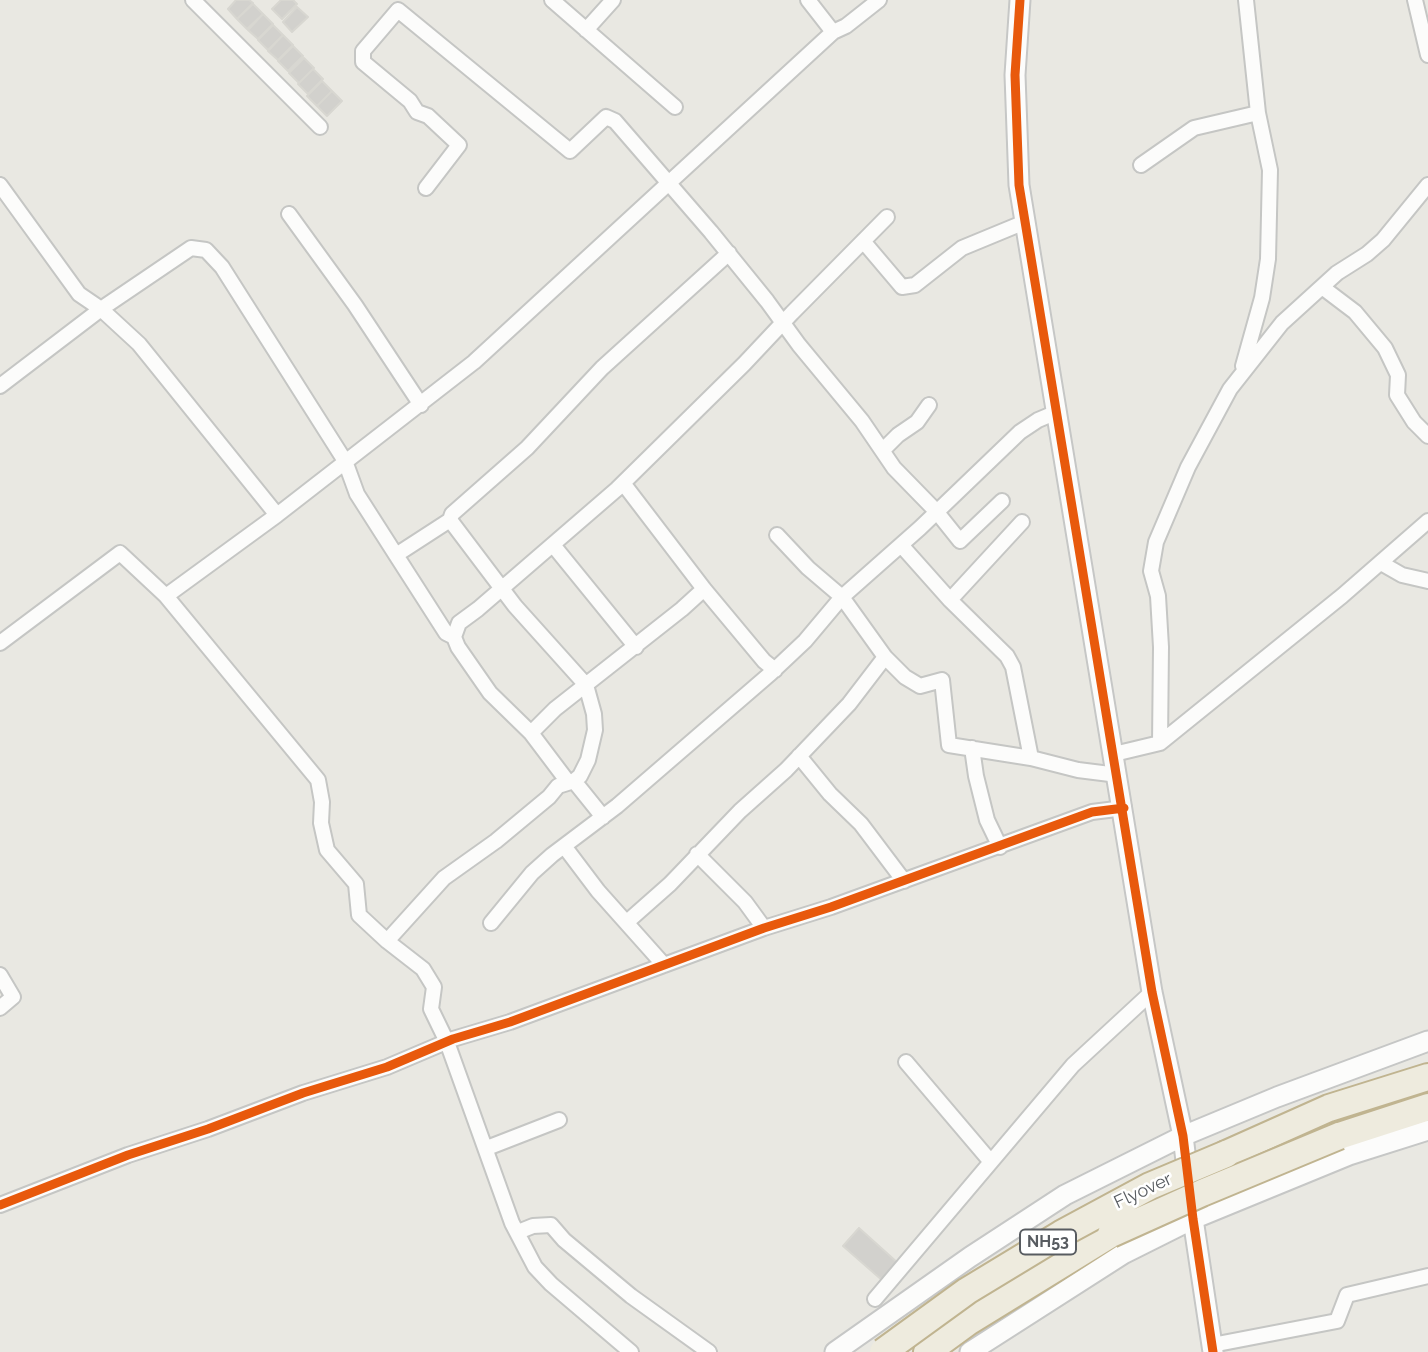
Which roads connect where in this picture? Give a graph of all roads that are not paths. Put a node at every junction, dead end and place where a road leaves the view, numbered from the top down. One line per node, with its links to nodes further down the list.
1 (193, 0): 14 (street)
2 (552, 0): 9 (street)
3 (613, 0): 9 (street)
4 (808, 0): 10 (street)
5 (879, 0): 10 (street)
6 (1020, 0): 22 (street)
7 (1246, 0): 13 (street)
8 (1415, 0): 11 (street)
9 (586, 30): 12 (street)
10 (833, 32): 16 (street)
11 (1428, 55)
12 (675, 107)
13 (1258, 113): 15 (street); 28 (street)
14 (320, 127)
15 (1141, 165)
16 (669, 182): 19 (street); 24 (street); 30 (street)
17 (0, 185): 26 (street)
18 (1428, 185): 25 (street)
19 (426, 188)
20 (289, 214): 30 (street)
21 (887, 217): 23 (street)
22 (1026, 222): 23 (street); 32 (street)
23 (863, 242): 27 (street)
24 (729, 253): 27 (street); 40 (street)
25 (1322, 286): 28 (street); 33 (street)
26 (101, 309): 29 (street); 35 (street); 39 (street)
27 (783, 322): 34 (street); 36 (street)
28 (1241, 374): 61 (street)
29 (0, 386)
30 (421, 405): 35 (street)
31 (929, 405): 34 (street)
32 (1057, 412): 38 (street); 63 (street)
33 (1428, 436)
34 (883, 450): 38 (street)
35 (345, 461): 39 (street); 46 (street)
36 (623, 483): 44 (street); 50 (street)
37 (1002, 501): 38 (street)
38 (936, 511): 45 (street)
39 (276, 515): 51 (street)
40 (450, 520): 46 (street); 49 (street)
41 (1428, 521): 47 (street)
42 (1022, 522): 53 (street)
43 (777, 535): 52 (street)
44 (553, 545): 49 (street); 56 (street)
45 (901, 545): 52 (street); 53 (street)
46 (396, 555): 54 (street)
47 (1381, 563): 48 (street); 61 (street)
48 (1428, 581)
49 (503, 588): 54 (street); 59 (street)
50 (704, 589): 56 (street); 58 (street)
51 (166, 596): 55 (street); 77 (street)
52 (842, 597): 57 (street); 58 (street)
53 (950, 600): 65 (street)
54 (454, 637): 60 (street)
55 (1, 638)
56 (636, 646): 59 (street)
57 (885, 657): 62 (street); 64 (street)
58 (775, 670): 69 (street)
59 (586, 685): 60 (street); 67 (street)
60 (531, 733): 67 (street)
61 (1160, 743): 63 (street)
62 (972, 748): 65 (street); 71 (street)
63 (1114, 754): 66 (street)
64 (799, 756): 72 (street); 73 (street)
65 (1031, 758): 66 (street)
66 (1118, 775): 68 (street)
67 (571, 781): 69 (street); 77 (street)
68 (1124, 808): 71 (street); 80 (street)
69 (603, 817): 70 (street)
70 (564, 846): 74 (street); 75 (street)
71 (1000, 847): 73 (street)
72 (697, 854): 74 (street); 76 (street)
73 (904, 881): 76 (street)
74 (627, 922): 78 (street)
75 (491, 923)
76 (764, 928): 78 (street)
77 (387, 941): 83 (street)
78 (664, 965): 83 (street)
79 (0, 975): 81 (street)
80 (1152, 992): 89 (street); 91 (street)
81 (0, 1008)
82 (1428, 1041): 89 (street)
83 (447, 1042): 90 (street); 92 (street)
84 (906, 1062): 91 (street)
85 (1428, 1077): 101 (highway, Flyover / NH53, bridge)
86 (1428, 1107): 102 (highway, Flyover / NH53, bridge)
87 (559, 1120): 90 (street)
88 (1428, 1130): 93 (street)
89 (1183, 1136): 93 (street); 100 (street)
90 (486, 1148): 94 (street)
91 (991, 1162): 96 (street)
92 (0, 1205)
93 (1193, 1219): 97 (street); 103 (street)
94 (518, 1232): 98 (street); 99 (street)
95 (1428, 1276): 97 (street)
96 (875, 1299)
97 (1213, 1349)
98 (631, 1352)
99 (709, 1352)
100 (835, 1352)
101 (883, 1352)
102 (927, 1352)
103 (971, 1352)

